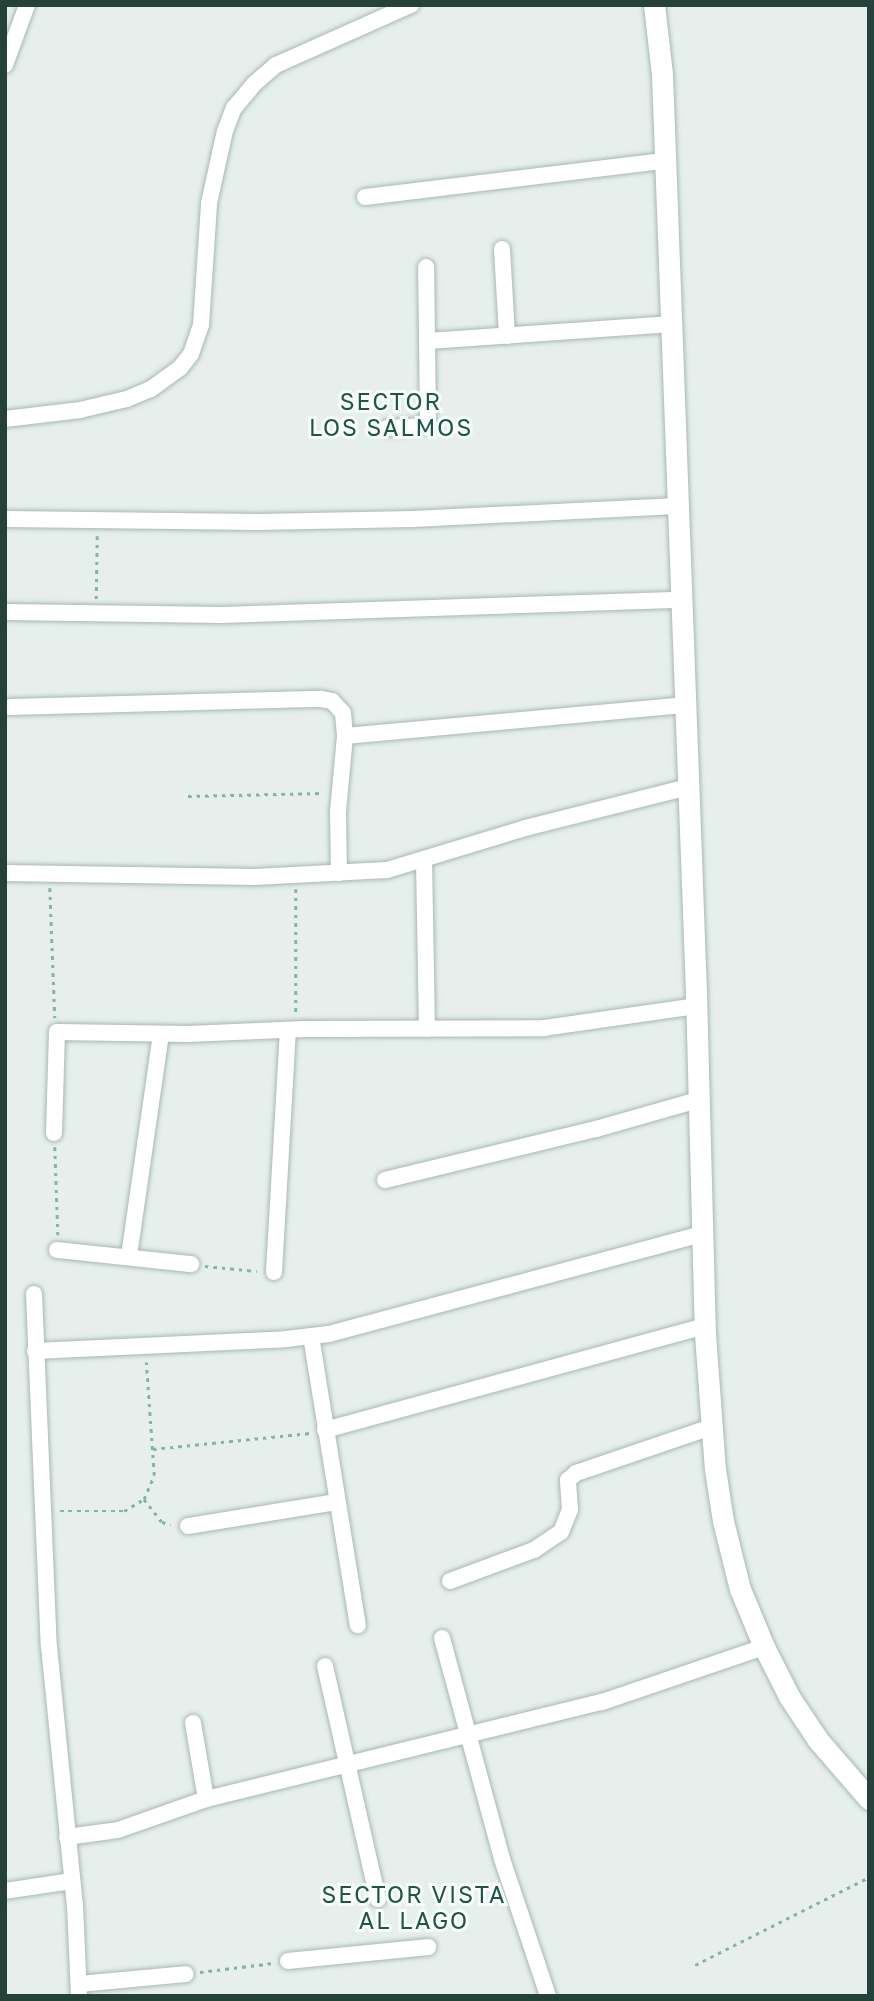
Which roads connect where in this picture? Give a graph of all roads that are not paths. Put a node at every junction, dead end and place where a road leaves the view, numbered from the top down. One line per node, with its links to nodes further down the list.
1 (27, 5): 4 (street)
2 (411, 5): 12 (street)
3 (654, 5): 5 (street)
4 (5, 65)
5 (664, 161): 6 (street); 9 (street)
6 (365, 197)
7 (502, 249): 10 (street)
8 (426, 267): 11 (street)
9 (671, 324): 10 (street); 14 (street)
10 (507, 336): 11 (street)
11 (429, 341): 13 (street)
12 (5, 419)
13 (387, 428)
14 (677, 506): 15 (street); 16 (street)
15 (5, 519)
16 (681, 600): 17 (street); 18 (street)
17 (5, 612)
18 (685, 705): 20 (street); 21 (street)
19 (10, 707): 20 (street)
20 (345, 736): 24 (street)
21 (688, 787): 22 (street); 25 (street)
22 (425, 859): 24 (street); 26 (street)
23 (5, 873): 24 (street)
24 (339, 873)
25 (696, 1006): 26 (street); 29 (street)
26 (427, 1029): 27 (street)
27 (292, 1030): 28 (street); 36 (street)
28 (161, 1034): 30 (street); 34 (street)
29 (698, 1100): 31 (street); 32 (street)
30 (54, 1133)
31 (385, 1180)
32 (702, 1234): 38 (street); 39 (street)
33 (57, 1250): 34 (street)
34 (129, 1256): 35 (street)
35 (191, 1264)
36 (274, 1272)
37 (33, 1294): 40 (street)
38 (705, 1326): 41 (street); 42 (street)
39 (311, 1336): 40 (street); 42 (street)
40 (35, 1351): 55 (street)
41 (711, 1427): 45 (street); 48 (street)
42 (325, 1430): 43 (street)
43 (337, 1502): 44 (street); 46 (street)
44 (188, 1526)
45 (450, 1581)
46 (358, 1625)
47 (442, 1638): 51 (street)
48 (764, 1647): 51 (street); 54 (street)
49 (325, 1666): 52 (street)
50 (193, 1723): 53 (street)
51 (469, 1737): 52 (street); 63 (street)
52 (347, 1764): 53 (street); 58 (street)
53 (206, 1798): 55 (street)
54 (869, 1799)
55 (67, 1837): 56 (street)
56 (72, 1881): 57 (street); 62 (street)
57 (5, 1891)
58 (378, 1899)
59 (428, 1947): 60 (street)
60 (288, 1961)
61 (186, 1974): 62 (street)
62 (79, 1990)
63 (548, 1996)

